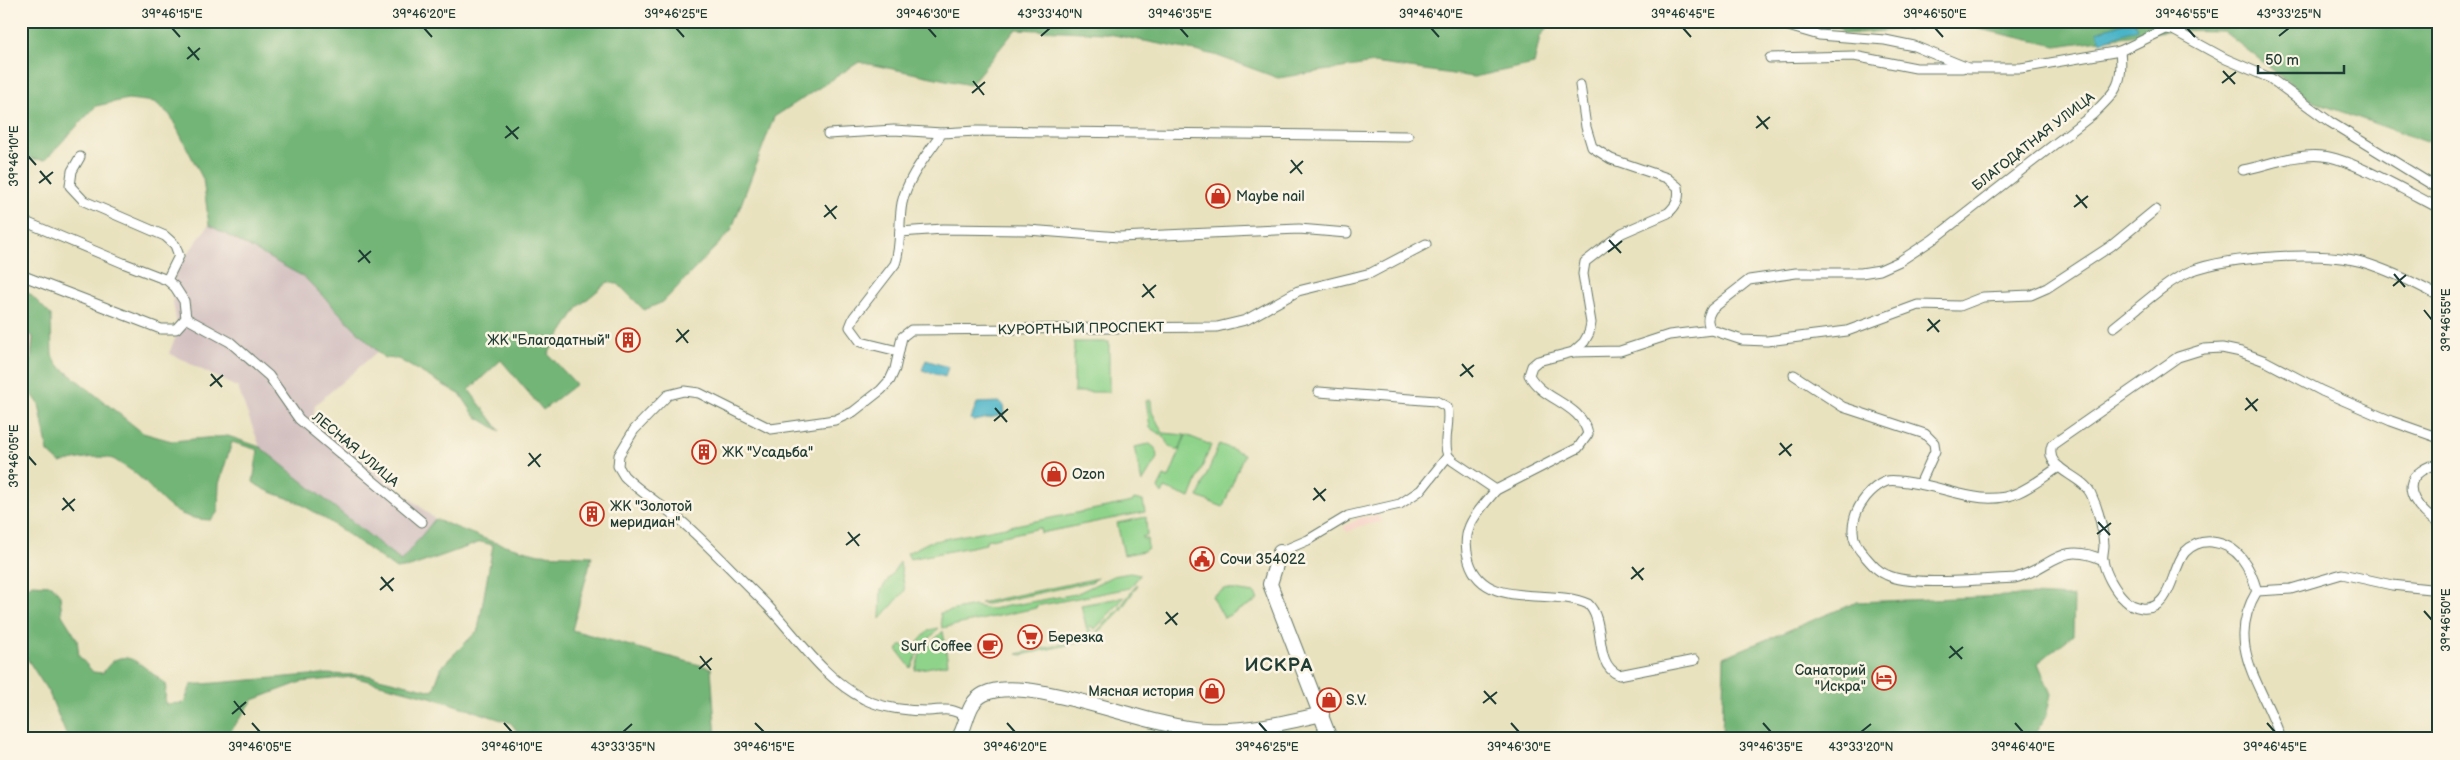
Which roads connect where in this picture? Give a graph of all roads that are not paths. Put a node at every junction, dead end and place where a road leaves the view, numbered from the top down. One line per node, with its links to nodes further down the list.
1 (1771, 21): 4 (street)
2 (2120, 51): 4 (street); 11 (street); 23 (street, БЛАГОДАТНАЯ УЛИЦА)
3 (1770, 58): 4 (street)
4 (1968, 68)
5 (1580, 85): 25 (street)
6 (942, 133): 7 (street); 8 (street); 15 (street)
7 (828, 134)
8 (1408, 136)
9 (80, 157): 19 (street)
10 (2243, 170): 12 (street)
11 (2439, 189)
12 (2439, 208)
13 (2155, 210): 23 (street)
14 (21, 220): 19 (street)
15 (900, 232): 16 (street); 24 (street)
16 (1347, 233)
17 (1426, 244): 24 (street, КУРОРТНЫЙ ПРОСПЕКТ)
18 (21, 274): 21 (street)
19 (167, 280): 21 (street)
20 (2439, 296): 22 (street)
21 (186, 318): 34 (street, ЛЕСНАЯ УЛИЦА)
22 (2114, 327)
23 (1712, 330): 25 (street)
24 (898, 351): 42 (street, КУРОРТНЫЙ ПРОСПЕКТ)
25 (1573, 352): 33 (street)
26 (1794, 375): 32 (street)
27 (1319, 392): 29 (street)
28 (2439, 438): 31 (street)
29 (1448, 456): 33 (street); 36 (street)
30 (2439, 465): 35 (street)
31 (2059, 467): 32 (street); 37 (street)
32 (1920, 484): 37 (street)
33 (1496, 490): 40 (street)
34 (422, 522)
35 (2439, 523)
36 (1280, 552): 41 (street)
37 (2103, 560): 39 (street)
38 (2439, 590): 39 (street)
39 (2257, 591): 45 (street)
40 (1695, 660)
41 (1322, 714): 42 (street); 44 (street)
42 (967, 717): 43 (street)
43 (958, 739)
44 (1330, 739)
45 (2280, 739)

